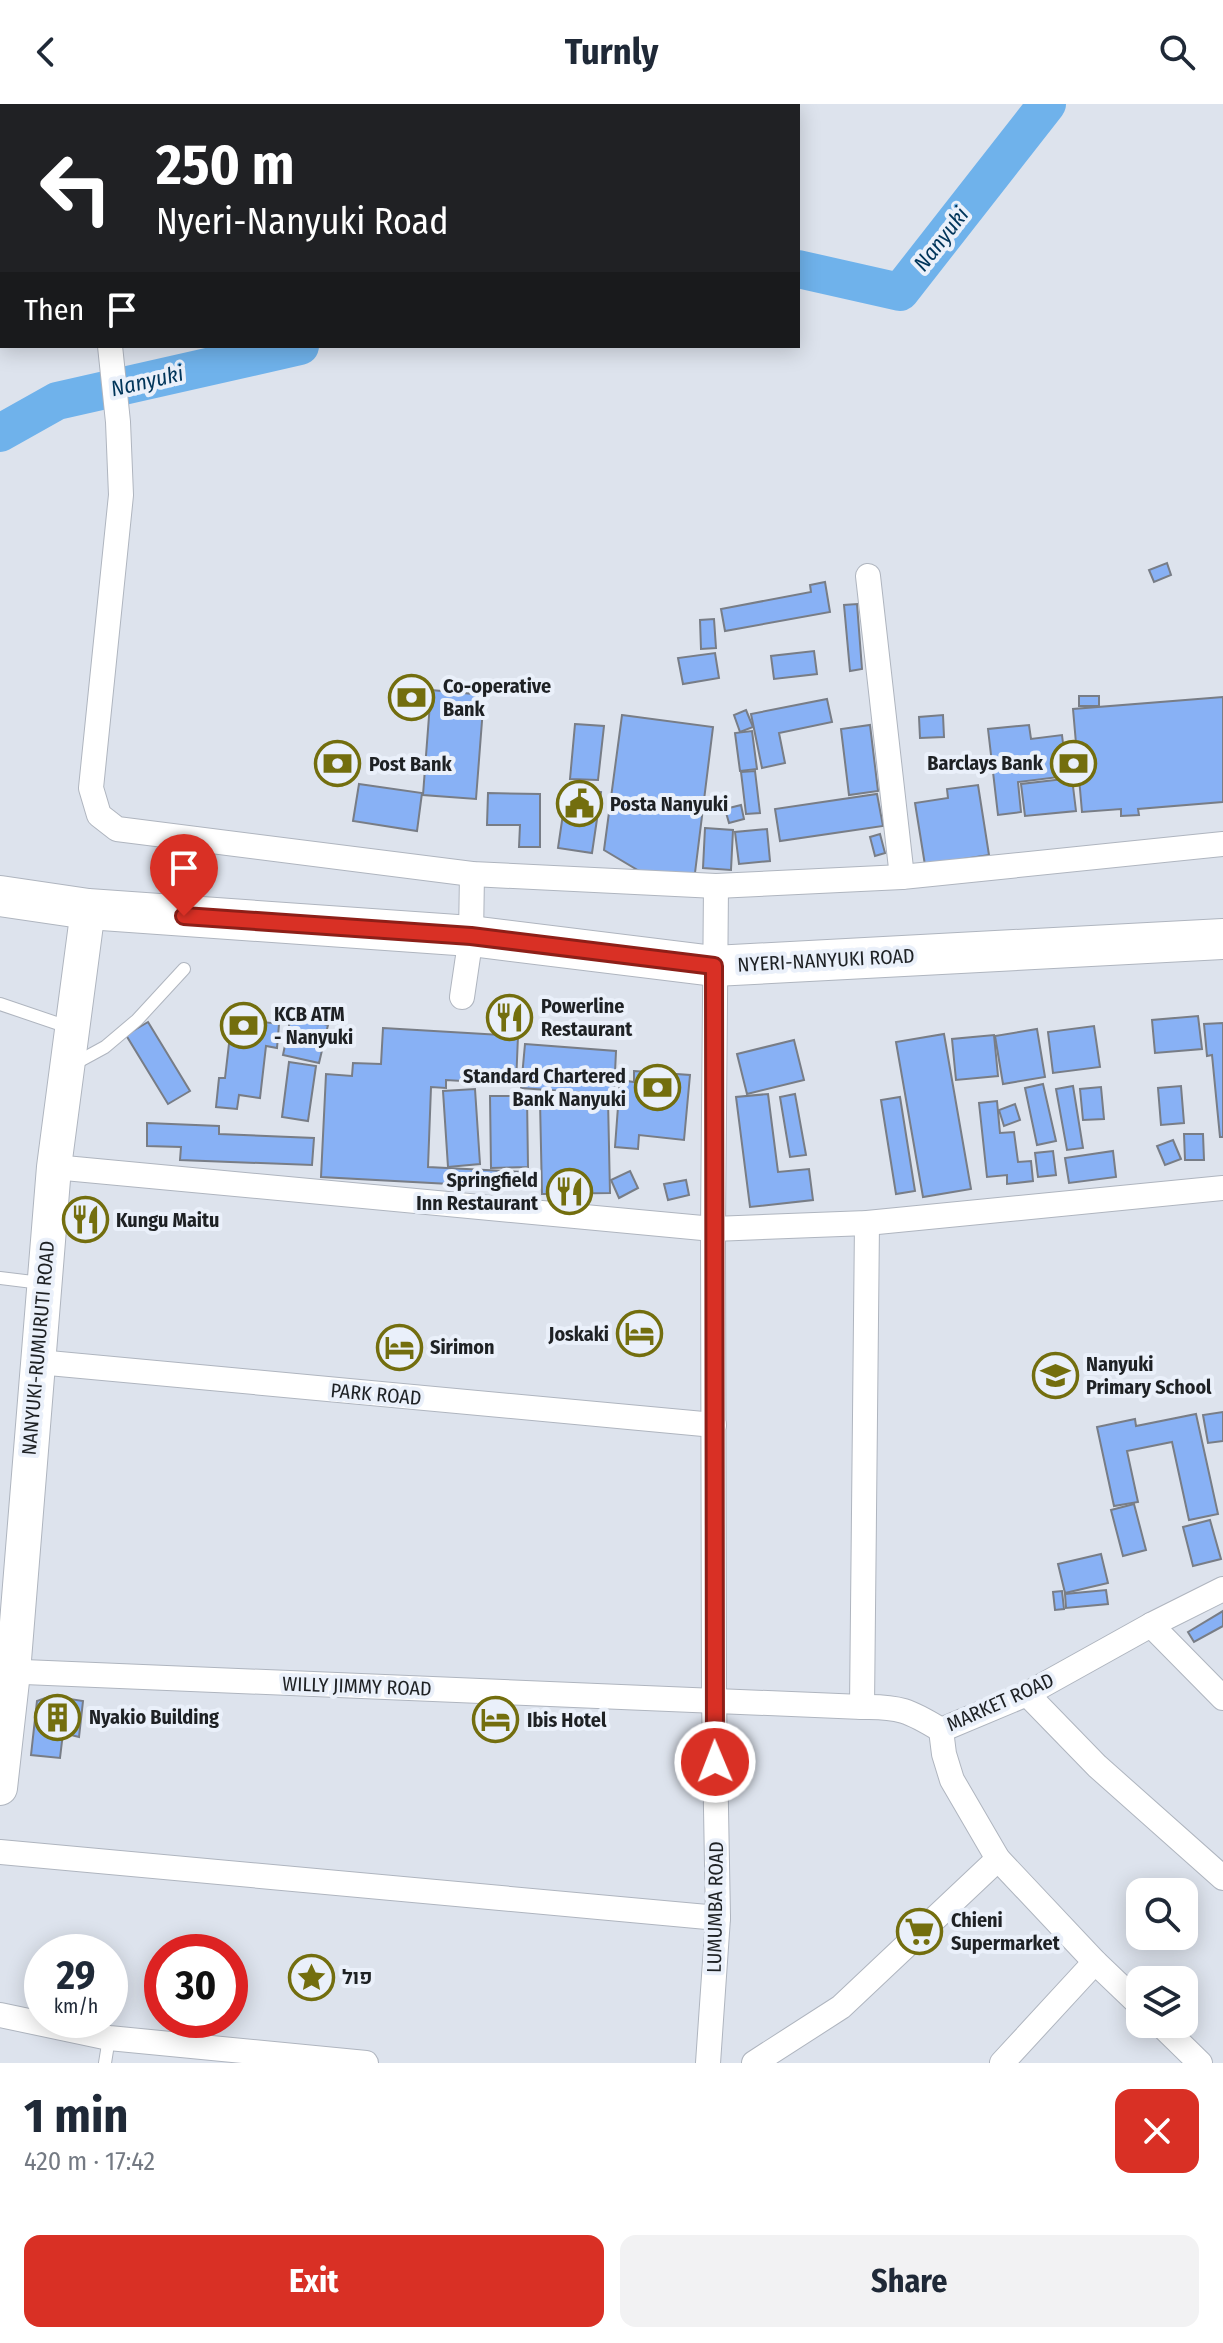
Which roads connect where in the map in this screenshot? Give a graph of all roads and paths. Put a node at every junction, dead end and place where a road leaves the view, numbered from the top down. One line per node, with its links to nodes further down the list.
1 (110, 351): 4 (street)
2 (868, 576): 5 (street)
3 (1223, 844): 5 (street)
4 (472, 874): 6 (street); 9 (street)
5 (902, 877): 6 (street)
6 (716, 886): 11 (street, LUMUMBA ROAD)
7 (0, 896): 8 (highway, NYERI-NANYUKI ROAD)
8 (88, 909): 9 (highway, NYERI-NANYUKI ROAD); 15 (main road, NANYUKI-RUMURUTI ROAD)
9 (471, 936): 11 (highway, NYERI-NANYUKI ROAD); 13 (street)
10 (1223, 939): 11 (highway, NYERI-NANYUKI ROAD)
11 (714, 966): 20 (street, LUMUMBA ROAD)
12 (184, 969): 16 (lane)
13 (462, 997)
14 (0, 1004): 15 (lane)
15 (71, 1028): 16 (main road, NANYUKI-RUMURUTI ROAD)
16 (66, 1068): 17 (main road, NANYUKI-RUMURUTI ROAD)
17 (54, 1167): 20 (street); 22 (main road, NANYUKI-RUMURUTI ROAD)
18 (1223, 1188): 19 (street)
19 (867, 1223): 20 (street); 31 (street)
20 (713, 1229): 24 (street, LUMUMBA ROAD)
21 (0, 1278): 22 (lane)
22 (44, 1284): 23 (main road, NANYUKI-RUMURUTI ROAD)
23 (38, 1362): 24 (street, PARK ROAD); 27 (main road, NANYUKI-RUMURUTI ROAD)
24 (714, 1425): 30 (street, LUMUMBA ROAD)
25 (1223, 1589): 26 (street, MARKET ROAD)
26 (1151, 1625): 28 (street, MARKET ROAD); 29 (street)
27 (7, 1672): 30 (street, WILLY JIMMY ROAD); 33 (main road, NANYUKI-RUMURUTI ROAD)
28 (1027, 1694): 32 (street, MARKET ROAD); 36 (street)
29 (1223, 1698)
30 (714, 1700): 31 (street, MARKET ROAD); 37 (street, LUMUMBA ROAD)
31 (862, 1707): 32 (street, MARKET ROAD)
32 (941, 1730): 35 (street)
33 (0, 1788)
34 (0, 1852): 37 (street)
35 (998, 1859): 38 (street); 48 (street)
36 (1223, 1878)
37 (718, 1918): 47 (street, LUMUMBA ROAD)
38 (1095, 1962): 39 (street); 49 (street)
39 (1126, 1992)
40 (0, 2015): 41 (street)
41 (24, 2020)
42 (109, 2038): 44 (street); 45 (lane)
43 (1174, 2038): 50 (street)
44 (204, 2056): 46 (street)
45 (105, 2063)
46 (366, 2063)
47 (708, 2063)
48 (754, 2063)
49 (1002, 2063)
50 (1200, 2063)

